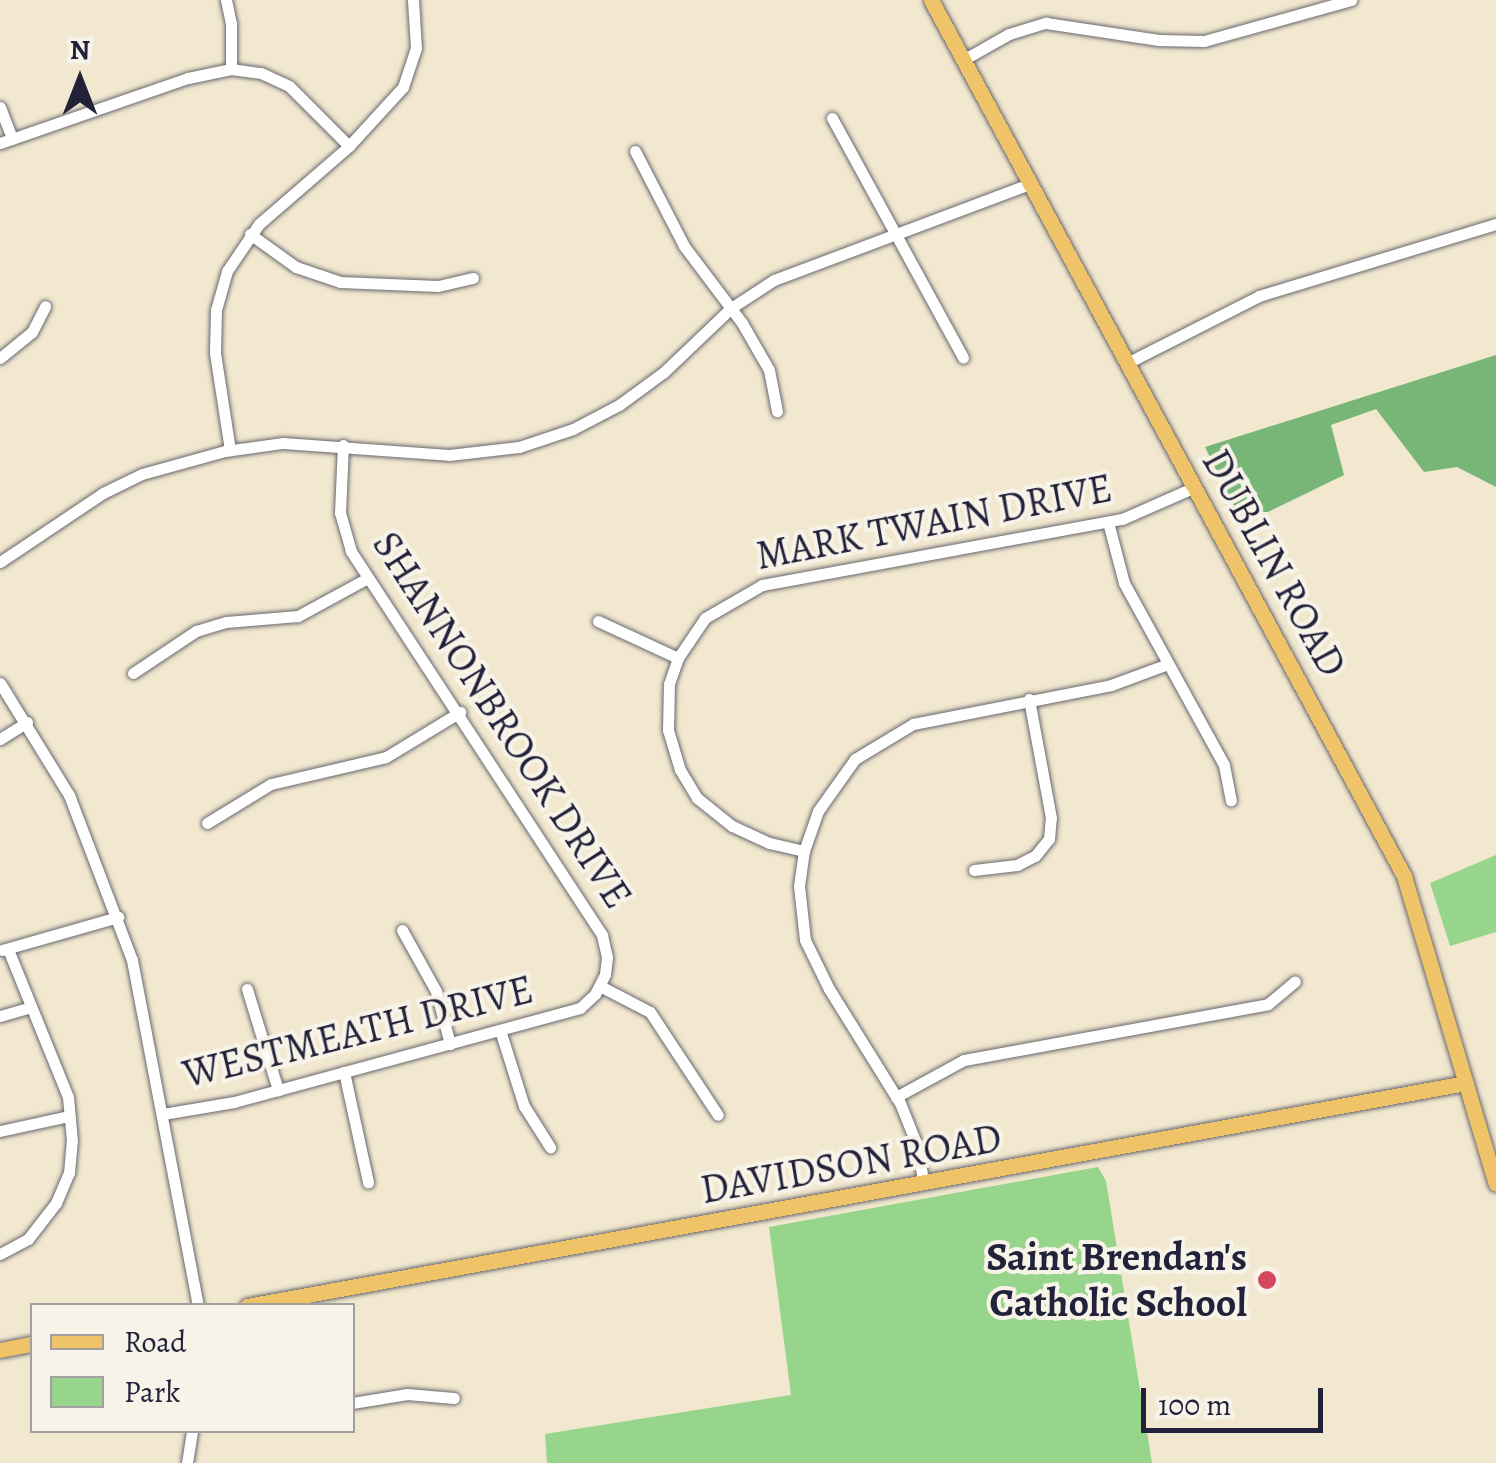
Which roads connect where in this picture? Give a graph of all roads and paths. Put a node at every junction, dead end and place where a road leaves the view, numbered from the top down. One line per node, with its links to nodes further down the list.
1 (226, 0): 6 (street)
2 (414, 0): 10 (street)
3 (930, 0): 5 (main road, DUBLIN ROAD)
4 (1352, 0): 5 (street)
5 (963, 60): 12 (main road, DUBLIN ROAD)
6 (231, 69): 9 (street); 10 (street)
7 (0, 107): 9 (street)
8 (832, 118): 15 (street)
9 (6, 141)
10 (348, 146): 14 (street)
11 (635, 152): 18 (street)
12 (1030, 184): 15 (street); 21 (main road, DUBLIN ROAD)
13 (1496, 224): 21 (street)
14 (250, 234): 16 (street); 24 (street)
15 (895, 235): 18 (street); 19 (street)
16 (473, 278)
17 (45, 306): 20 (street)
18 (731, 308): 22 (street); 23 (street)
19 (963, 356)
20 (0, 358)
21 (1127, 363): 25 (main road, DUBLIN ROAD)
22 (777, 411)
23 (343, 445): 24 (street); 28 (street, SHANNONBROOK DRIVE)
24 (230, 450): 27 (street)
25 (1195, 487): 26 (street, MARK TWAIN DRIVE); 53 (main road, DUBLIN ROAD)
26 (1108, 522): 30 (street, MARK TWAIN DRIVE); 31 (street)
27 (0, 562)
28 (366, 579): 32 (street); 35 (street, SHANNONBROOK DRIVE)
29 (598, 622): 30 (street)
30 (678, 658): 40 (street, MARK TWAIN DRIVE)
31 (1168, 664): 34 (street); 38 (street)
32 (133, 673)
33 (0, 682): 36 (street)
34 (1029, 699): 40 (street); 41 (street)
35 (460, 712): 39 (street); 46 (street, SHANNONBROOK DRIVE)
36 (27, 722): 37 (street); 42 (street)
37 (0, 740)
38 (1230, 800)
39 (206, 823)
40 (804, 851): 55 (street)
41 (974, 870)
42 (118, 916): 44 (street); 56 (street)
43 (402, 930): 51 (street)
44 (4, 950): 48 (street)
45 (1295, 981): 55 (street)
46 (600, 986): 50 (street, WESTMEATH DRIVE); 57 (street)
47 (247, 990): 54 (street)
48 (28, 1008): 49 (street); 58 (street)
49 (0, 1016)
50 (500, 1030): 51 (street, WESTMEATH DRIVE); 60 (street)
51 (450, 1044): 52 (street, WESTMEATH DRIVE)
52 (344, 1072): 54 (street, WESTMEATH DRIVE); 61 (street)
53 (1466, 1083): 62 (main road, DAVIDSON ROAD); 63 (main road, DUBLIN ROAD)
54 (278, 1090): 56 (street, WESTMEATH DRIVE)
55 (896, 1097): 62 (street)
56 (163, 1114): 65 (street)
57 (718, 1115)
58 (70, 1116): 59 (street); 64 (street)
59 (0, 1131)
60 (550, 1147)
61 (368, 1182)
62 (924, 1184): 66 (main road, DAVIDSON ROAD)
63 (1496, 1184)
64 (0, 1254)
65 (197, 1303)
66 (265, 1303)
67 (30, 1344): 68 (main road)
68 (0, 1350)
69 (454, 1398): 70 (street)
70 (355, 1403)
71 (192, 1433): 72 (street)
72 (187, 1463)

